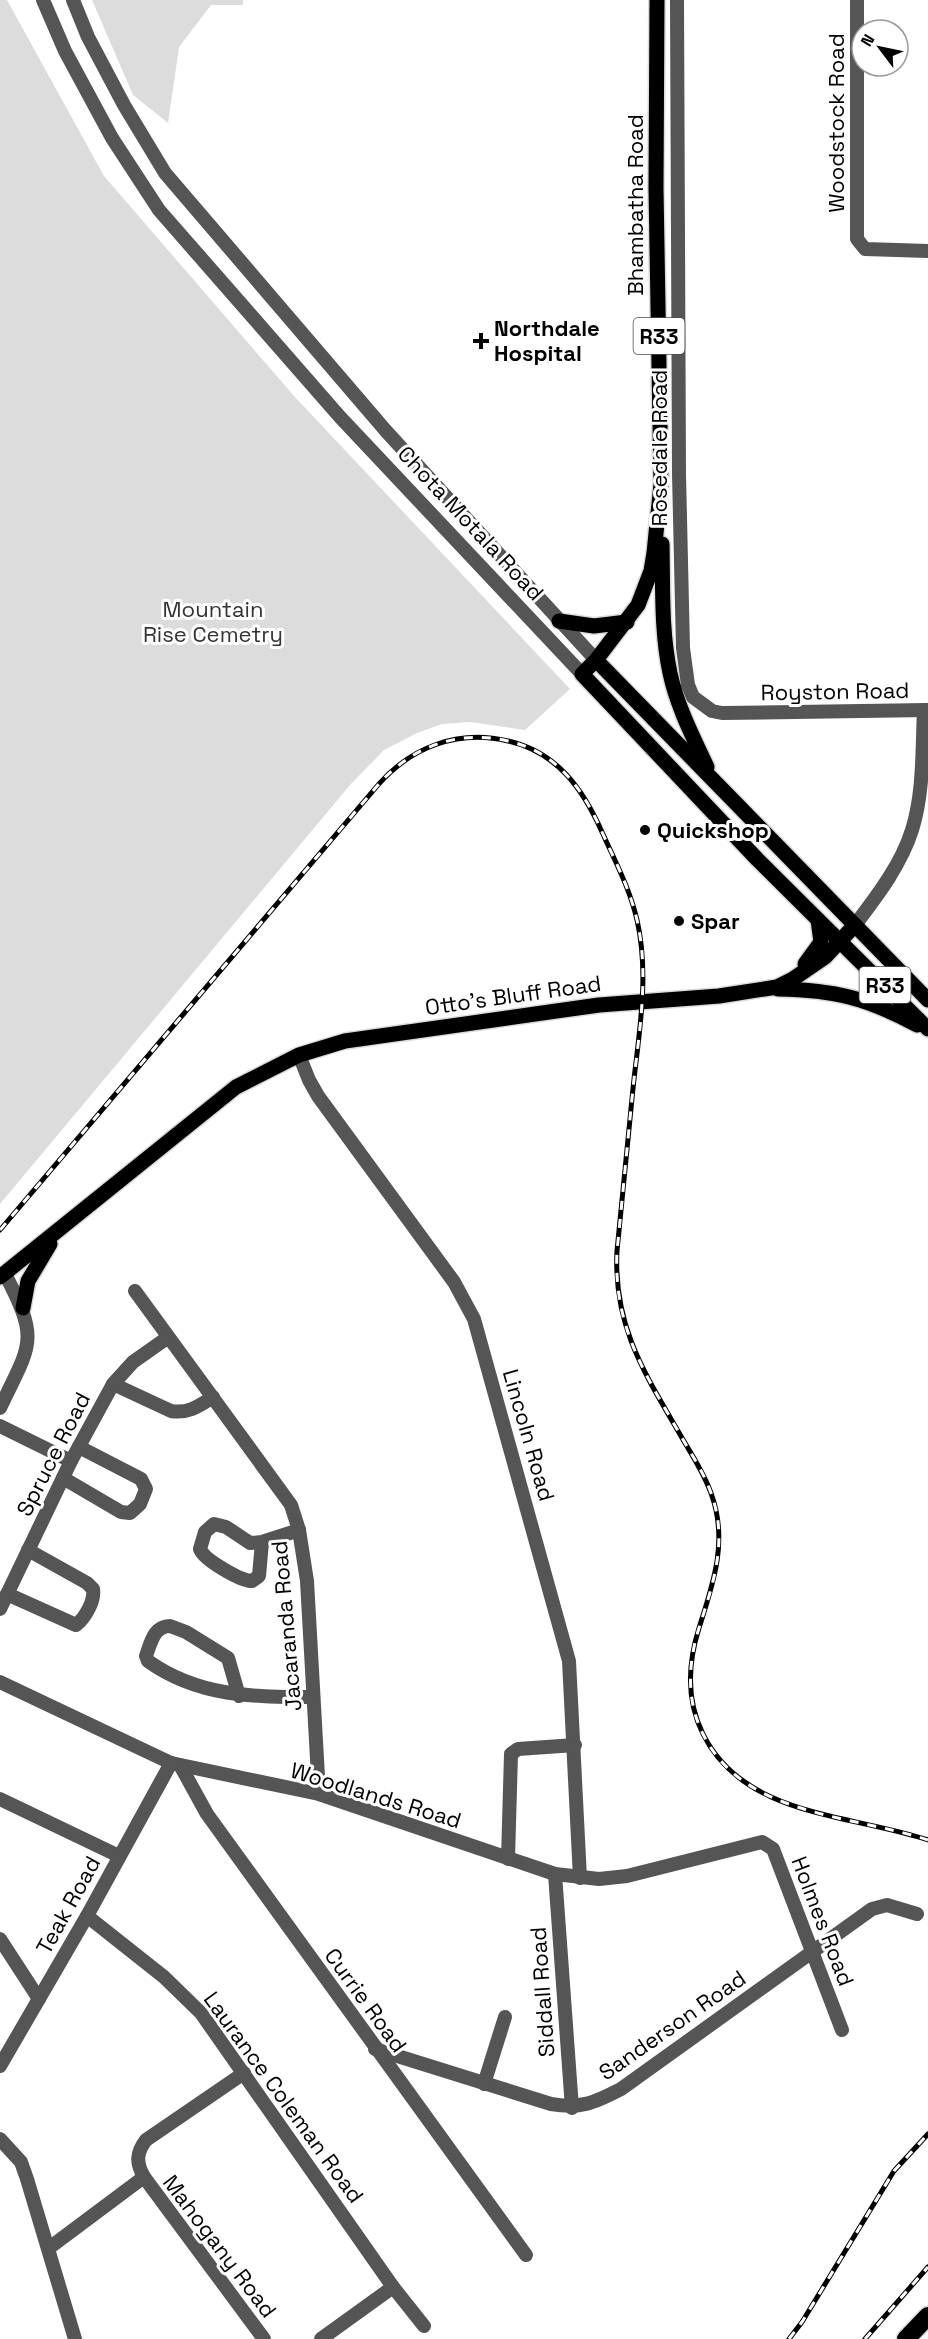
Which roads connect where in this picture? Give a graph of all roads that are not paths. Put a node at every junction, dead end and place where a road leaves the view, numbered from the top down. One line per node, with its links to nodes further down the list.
1 (43, 0): 11 (street, Chota Motala Road)
2 (73, 0): 8 (street, Chota Motala Road)
3 (657, 0): 7 (main road, Bhambatha Road / R33)
4 (677, 0): 14 (street, Rosedale Road)
5 (857, 0): 6 (street, Woodstock Road)
6 (928, 251)
7 (661, 484): 9 (main road, Bhambatha Road / R33); 16 (main road)
8 (559, 621): 9 (main road); 10 (street, Chota Motala Road)
9 (627, 622): 10 (main road, Bhambatha Road / R33)
10 (596, 660): 11 (main road, Bhambatha Road / R33); 16 (main road, Chota Motala Road / R33)
11 (582, 674): 17 (main road, Chota Motala Road / R33)
12 (903, 710): 13 (street, Royston Road); 14 (street, Royston Road); 15 (street)
13 (926, 710): 15 (street, Otto's Bluff Road)
14 (742, 714)
15 (925, 739): 18 (street, Otto's Bluff Road)
16 (710, 776): 18 (main road, Chota Motala Road / R33)
17 (818, 920): 19 (main road, Chota Motala Road / R33); 20 (main road)
18 (855, 925): 19 (main road, Otto's Bluff Road); 21 (main road, Chota Motala Road / R33)
19 (842, 941): 20 (main road, Otto's Bluff Road); 22 (main road, Chota Motala Road / R33)
20 (772, 988): 22 (main road); 23 (main road, Otto's Bluff Road)
21 (928, 1000)
22 (928, 1030)
23 (300, 1055): 24 (main road, Otto's Bluff Road); 44 (street, Lincoln Road)
24 (58, 1232): 25 (main road, Otto's Bluff Road); 27 (main road)
25 (3, 1275): 27 (street)
26 (135, 1292): 28 (street, Jacaranda Road)
27 (23, 1308): 31 (street)
28 (167, 1338): 29 (street, Spruce Road); 30 (street, Jacaranda Road)
29 (113, 1384): 30 (street); 33 (street, Spruce Road)
30 (213, 1397): 36 (street, Jacaranda Road)
31 (0, 1408)
32 (0, 1426): 34 (street)
33 (79, 1447): 34 (street, Spruce Road); 35 (street)
34 (71, 1461): 35 (street, Spruce Road)
35 (63, 1478): 38 (street, Spruce Road)
36 (299, 1530): 37 (street); 43 (street, Jacaranda Road)
37 (262, 1542): 37 (street)
38 (28, 1550): 39 (street, Spruce Road); 39 (street)
39 (7, 1593): 40 (street, Spruce Road)
40 (0, 1608)
41 (0, 1682): 45 (street, Woodlands Road)
42 (239, 1696): 42 (street); 43 (street)
43 (313, 1697): 46 (street, Jacaranda Road)
44 (575, 1745): 50 (street); 52 (street, Lincoln Road)
45 (175, 1764): 46 (street, Woodlands Road); 49 (street, Teak Road); 60 (street, Currie Road)
46 (319, 1794): 50 (street, Woodlands Road)
47 (0, 1798): 49 (street)
48 (751, 1844): 52 (street, Woodlands Road); 56 (street, Holmes Road)
49 (119, 1856): 54 (street, Teak Road)
50 (508, 1859): 51 (street, Woodlands Road)
51 (555, 1874): 52 (street, Woodlands Road); 64 (street, Siddall Road)
52 (580, 1878)
53 (917, 1914): 56 (street, Sanderson Road)
54 (87, 1916): 57 (street, Teak Road); 62 (street, Laurance Coleman Road)
55 (0, 1939): 57 (street)
56 (812, 1952): 59 (street, Holmes Road); 64 (street, Sanderson Road)
57 (39, 1999): 61 (street, Teak Road)
58 (505, 2018): 63 (street)
59 (842, 2030)
60 (375, 2049): 63 (street, Sanderson Road); 68 (street, Currie Road)
61 (0, 2066)
62 (244, 2073): 66 (street); 69 (street, Laurance Coleman Road)
63 (484, 2084): 64 (street, Sanderson Road)
64 (572, 2108)
65 (0, 2139): 67 (street)
66 (144, 2177): 67 (street); 74 (street, Mahogany Road)
67 (49, 2247): 73 (street)
68 (526, 2255)
69 (393, 2287): 71 (street, Laurance Coleman Road); 75 (street)
70 (928, 2317): 72 (highway)
71 (424, 2326)
72 (907, 2338)
73 (75, 2339)
74 (264, 2339)
75 (321, 2339)

